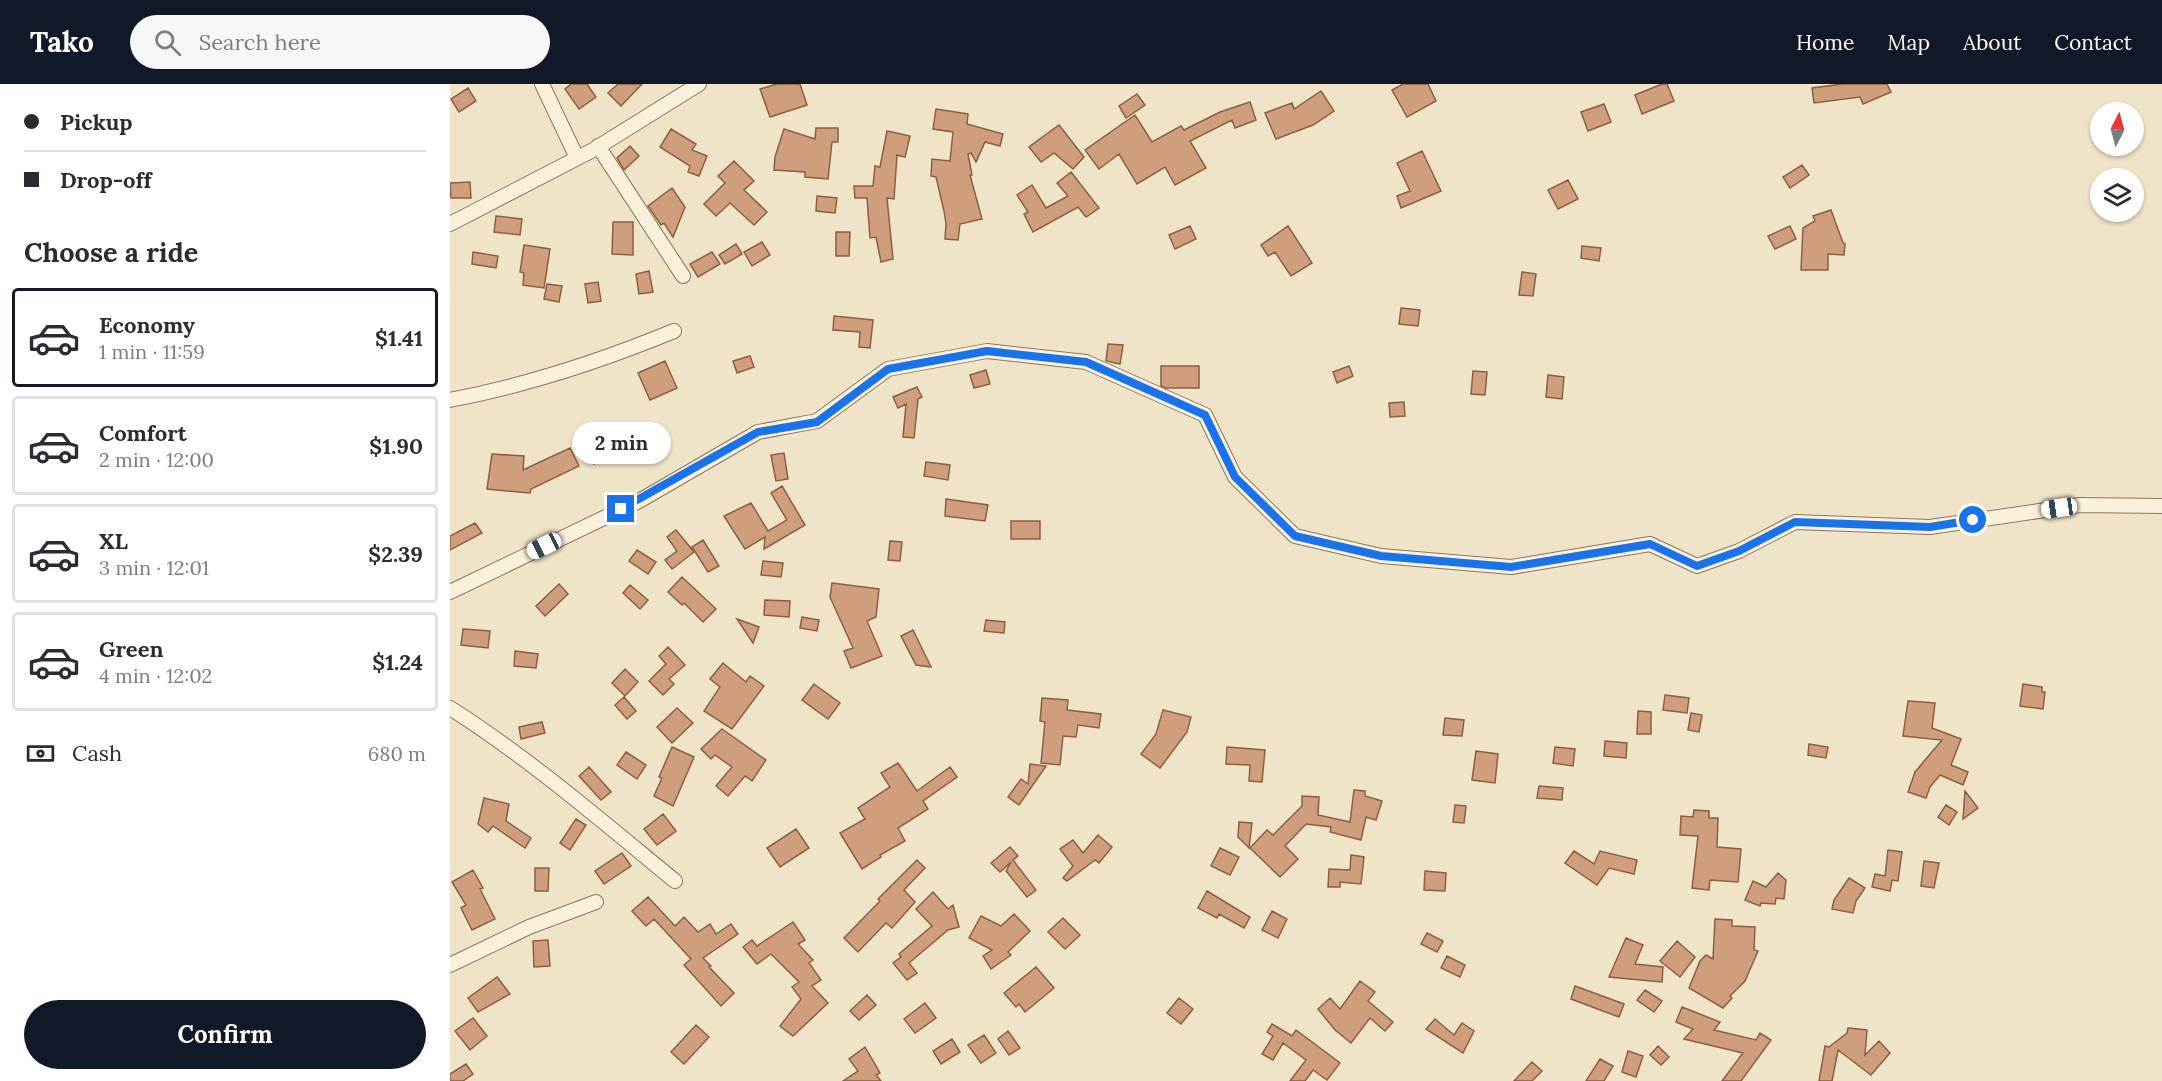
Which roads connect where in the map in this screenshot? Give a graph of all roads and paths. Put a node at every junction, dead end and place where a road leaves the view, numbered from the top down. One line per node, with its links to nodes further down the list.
1 (542, 84): 4 (street)
2 (699, 84): 3 (street)
3 (598, 146): 4 (street); 6 (street)
4 (577, 158): 5 (street)
5 (450, 224)
6 (683, 276)
7 (674, 331): 8 (street)
8 (450, 400)
9 (2162, 506): 10 (street)
10 (450, 592)
11 (450, 708): 12 (street)
12 (675, 881)
13 (596, 902): 14 (street)
14 (450, 965)

